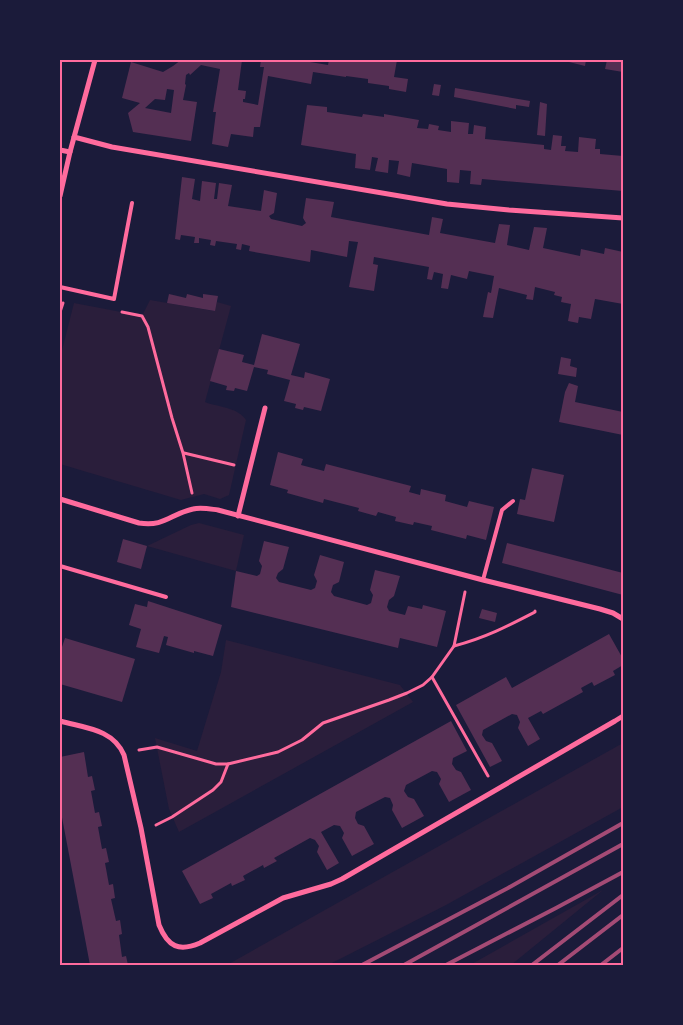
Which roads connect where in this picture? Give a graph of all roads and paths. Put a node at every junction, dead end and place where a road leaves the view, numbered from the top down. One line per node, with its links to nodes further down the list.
1 (95, 60): 2 (street)
2 (74, 137): 4 (street); 7 (street)
3 (60, 150): 4 (street)
4 (70, 152): 5 (street)
5 (60, 196)
6 (132, 203): 9 (lane)
7 (623, 218)
8 (60, 287): 9 (lane)
9 (66, 288): 10 (path)
10 (69, 301)
11 (113, 311): 13 (path)
12 (265, 408): 14 (street)
13 (183, 453): 14 (path); 17 (path)
14 (250, 470): 18 (street)
15 (60, 499): 17 (street)
16 (513, 500): 21 (lane)
17 (195, 508): 18 (street)
18 (238, 516): 20 (street)
19 (60, 566): 23 (lane)
20 (468, 576): 21 (street); 25 (path)
21 (483, 580): 22 (street)
22 (539, 593): 24 (street); 25 (path)
23 (166, 597)
24 (623, 619)
25 (454, 646): 26 (path)
26 (432, 677): 30 (path); 31 (path)
27 (623, 716): 31 (street)
28 (60, 721): 29 (street)
29 (124, 755): 30 (path); 32 (street)
30 (228, 764): 32 (path)
31 (496, 791): 32 (street)
32 (141, 828)

